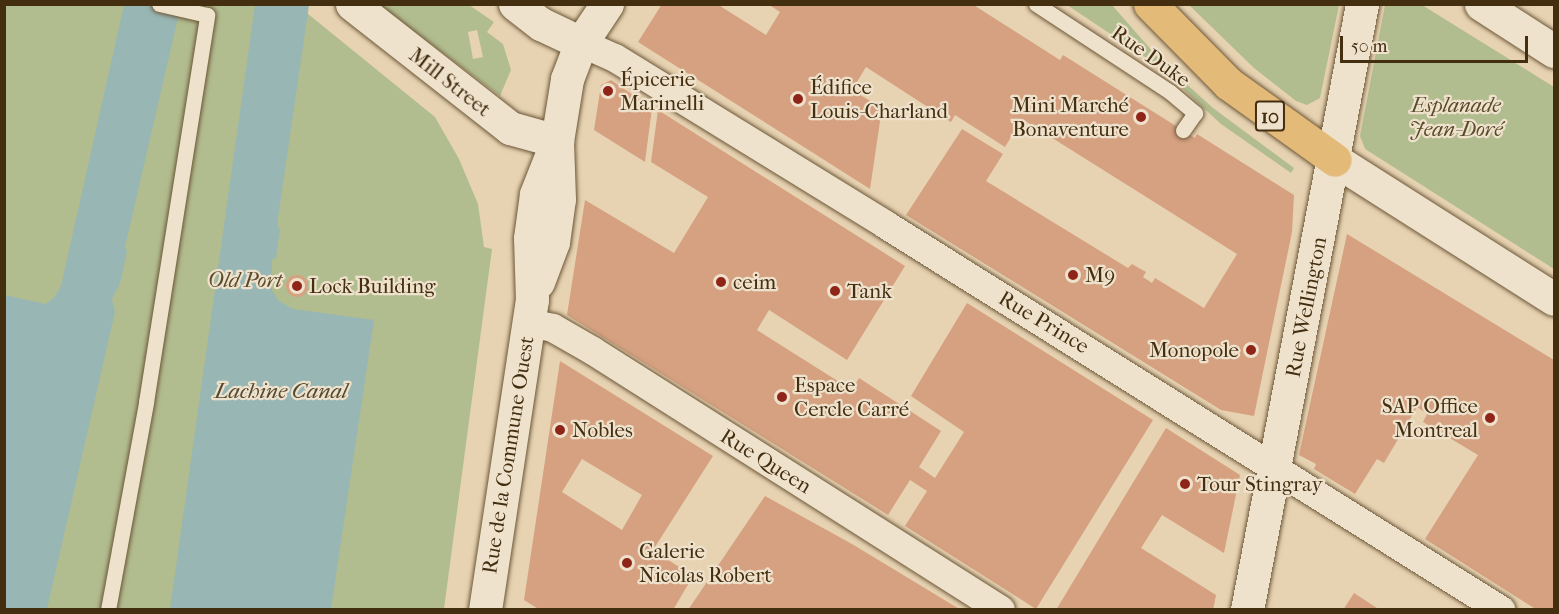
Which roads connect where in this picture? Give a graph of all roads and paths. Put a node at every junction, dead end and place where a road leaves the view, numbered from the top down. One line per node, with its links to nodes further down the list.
1 (159, 4): 17 (lane)
2 (352, 4): 12 (street, Mill Street)
3 (607, 4): 9 (street, Rue de la Commune Ouest)
4 (1036, 4): 11 (lane, Rue Duke)
5 (1150, 4): 13 (highway, 10)
6 (1362, 4): 13 (street, Rue Wellington)
7 (1481, 4): 10 (street)
8 (519, 6): 9 (street)
9 (581, 43): 12 (street, Rue de la Commune Ouest); 16 (street, Rue Prince)
10 (1554, 51)
11 (1183, 130)
12 (557, 141): 15 (street, Rue de la Commune Ouest)
13 (1335, 160): 14 (street); 16 (street, Rue Wellington)
14 (1554, 299)
15 (530, 312): 18 (street, Rue de la Commune Ouest); 19 (street, Rue Queen)
16 (1275, 467): 20 (street, Rue Wellington); 21 (street, Rue Prince)
17 (108, 609)
18 (485, 609)
19 (1001, 609)
20 (1247, 609)
21 (1501, 609)

